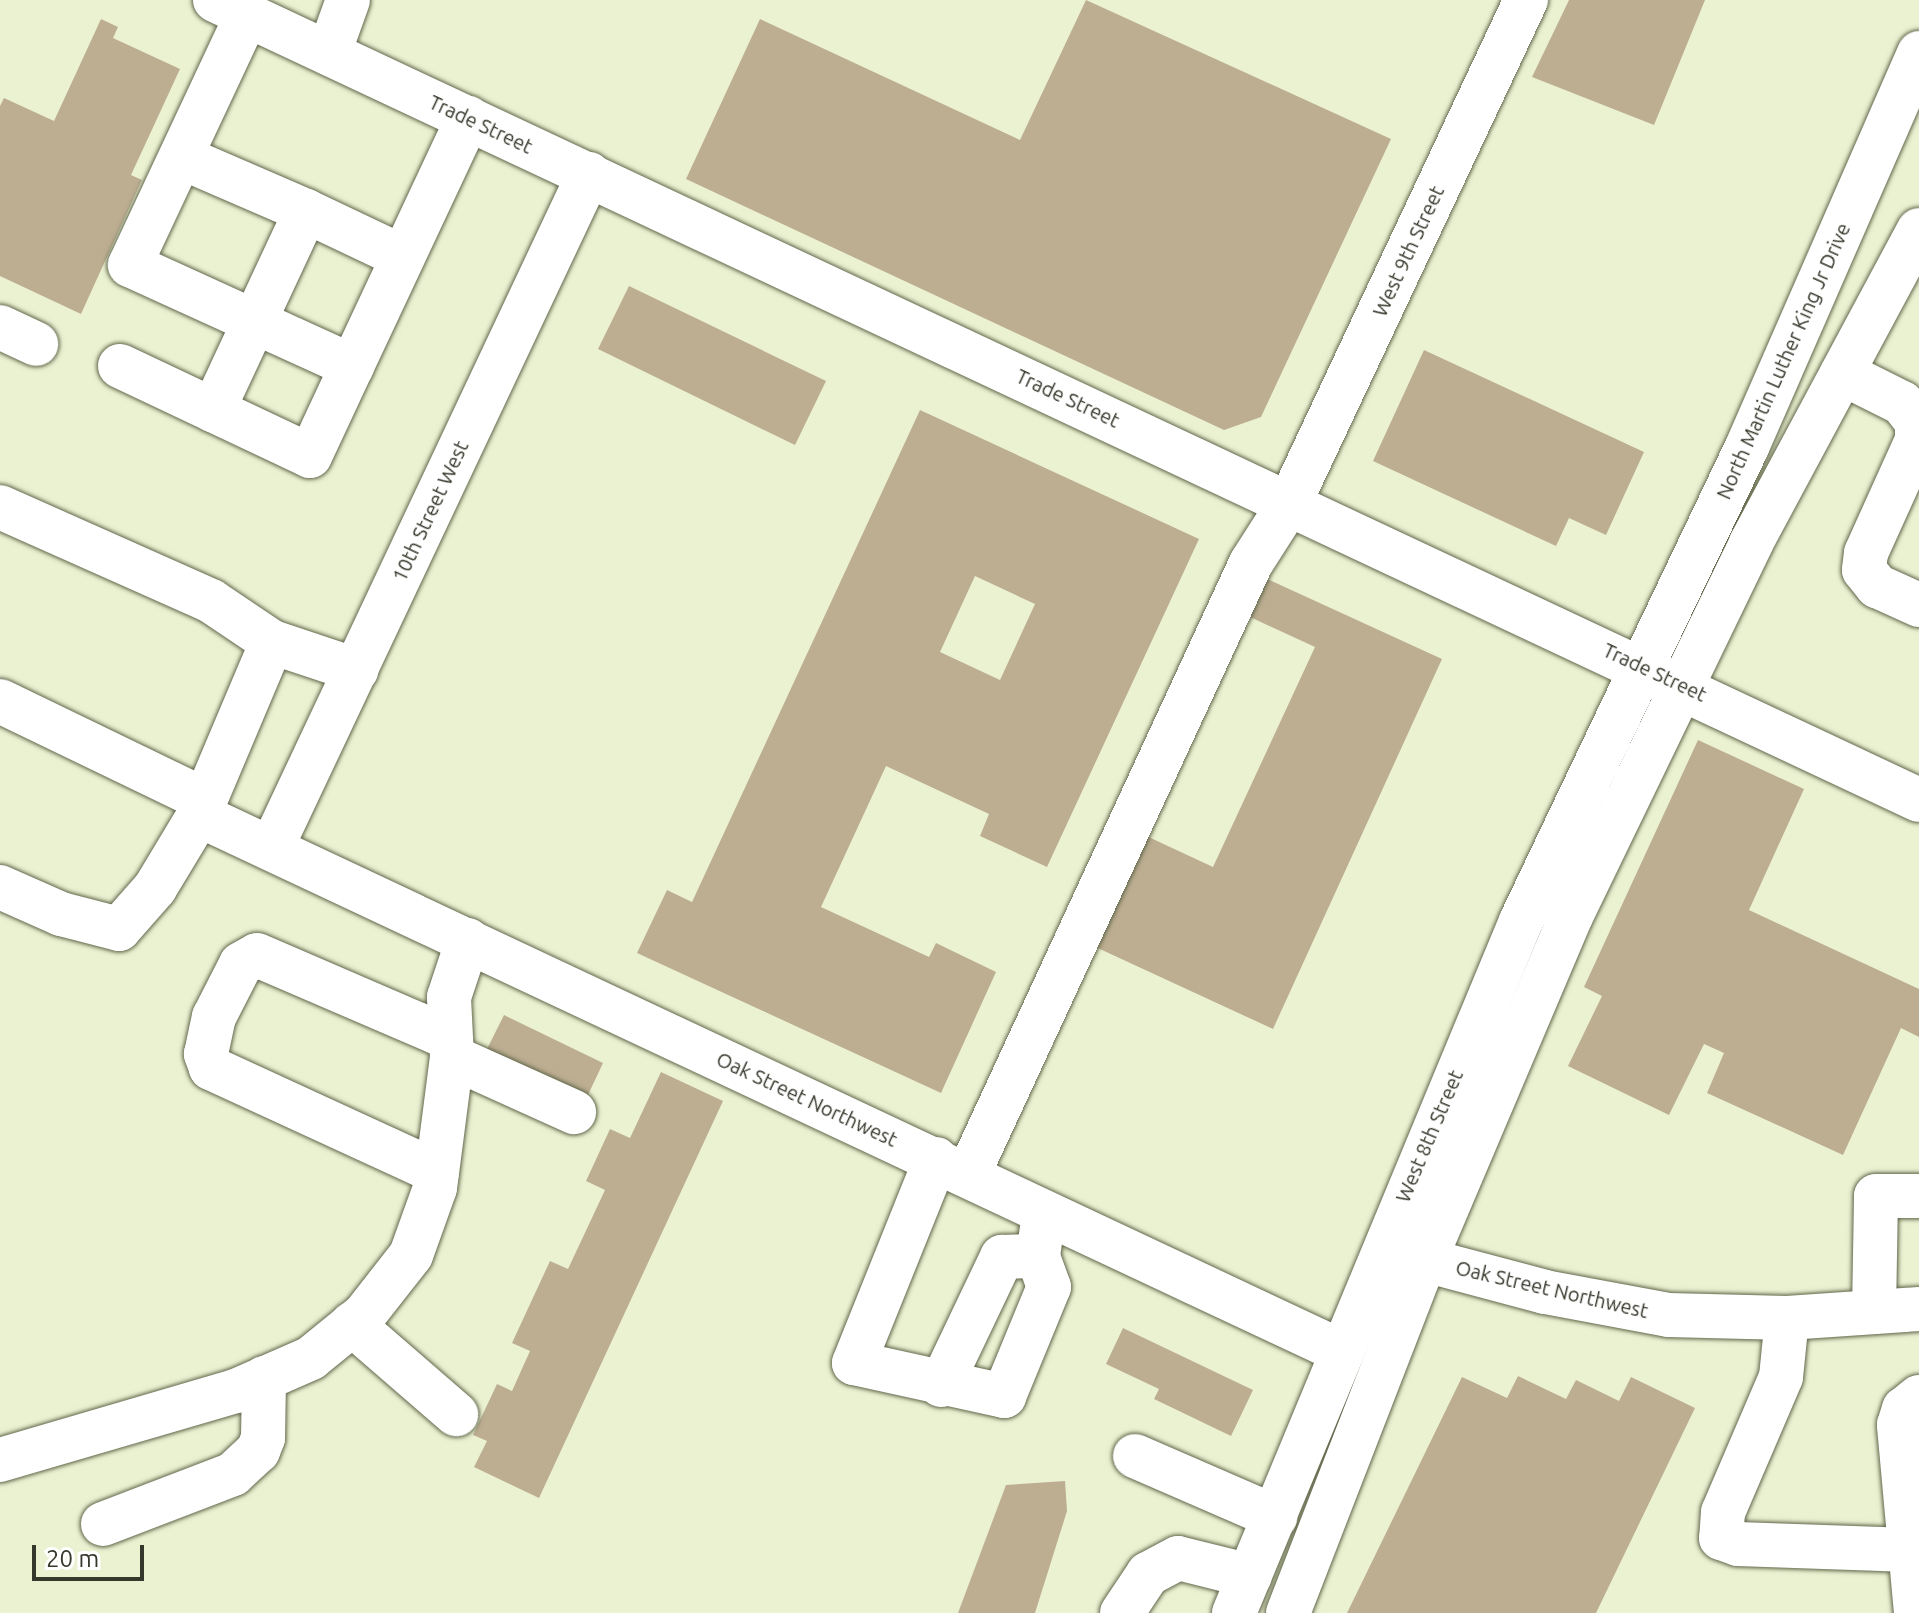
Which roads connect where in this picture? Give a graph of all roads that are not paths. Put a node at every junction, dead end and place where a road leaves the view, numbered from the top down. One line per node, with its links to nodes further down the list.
1 (348, 0): 4 (street)
2 (1526, 0): 17 (street, West 9th Street)
3 (231, 7): 4 (street, Trade Street); 7 (street)
4 (329, 53): 6 (street, Trade Street)
5 (1919, 53): 21 (street, North Martin Luther King Jr Drive)
6 (468, 118): 8 (street, Trade Street); 11 (street)
7 (181, 157): 9 (street); 12 (street)
8 (589, 174): 17 (street, Trade Street); 22 (street, 10th Street West)
9 (306, 211): 11 (street); 12 (street)
10 (1919, 230): 15 (street)
11 (403, 257): 14 (street)
12 (254, 322): 14 (street); 16 (street)
13 (120, 366): 16 (street)
14 (352, 366): 16 (street)
15 (1842, 373): 19 (street); 23 (street)
16 (213, 410)
17 (1290, 502): 21 (street, Trade Street); 32 (street, West 9th Street)
18 (0, 507): 20 (street)
19 (1919, 605)
20 (272, 642): 22 (street); 26 (street)
21 (1641, 666): 23 (street, Trade Street); 42 (street, West 8th Street)
22 (356, 670): 27 (street, 10th Street West)
23 (1681, 685): 25 (street, Trade Street); 37 (street)
24 (0, 701): 26 (street, Oak Street Northwest)
25 (1919, 800)
26 (202, 807): 27 (street, Oak Street Northwest); 28 (street)
27 (272, 847): 29 (street, Oak Street Northwest)
28 (0, 887)
29 (479, 945): 30 (street); 32 (street, Oak Street Northwest)
30 (451, 1048): 31 (street); 33 (street); 33 (street)
31 (574, 1112)
32 (952, 1167): 35 (street, Oak Street Northwest); 44 (street, West 9th Street)
33 (437, 1172): 41 (street)
34 (1919, 1196): 39 (street)
35 (1045, 1212): 36 (street); 42 (street, Oak Street Northwest)
36 (1038, 1256): 44 (street); 44 (street)
37 (1425, 1260): 40 (street, Oak Street Northwest); 54 (street)
38 (1919, 1309): 39 (street, Oak Street Northwest)
39 (1874, 1312): 40 (street, Oak Street Northwest)
40 (1787, 1318): 51 (street)
41 (352, 1324): 43 (street); 46 (street)
42 (1342, 1352): 49 (street, West 8th Street)
43 (264, 1378): 48 (street); 50 (street)
44 (941, 1385)
45 (1919, 1397): 51 (street)
46 (456, 1414)
47 (1135, 1456): 49 (street)
48 (0, 1460)
49 (1275, 1517): 52 (street, West 8th Street)
50 (103, 1524)
51 (1910, 1550): 55 (street)
52 (1242, 1594): 53 (street)
53 (1122, 1613)
54 (1288, 1613)
55 (1916, 1613)

